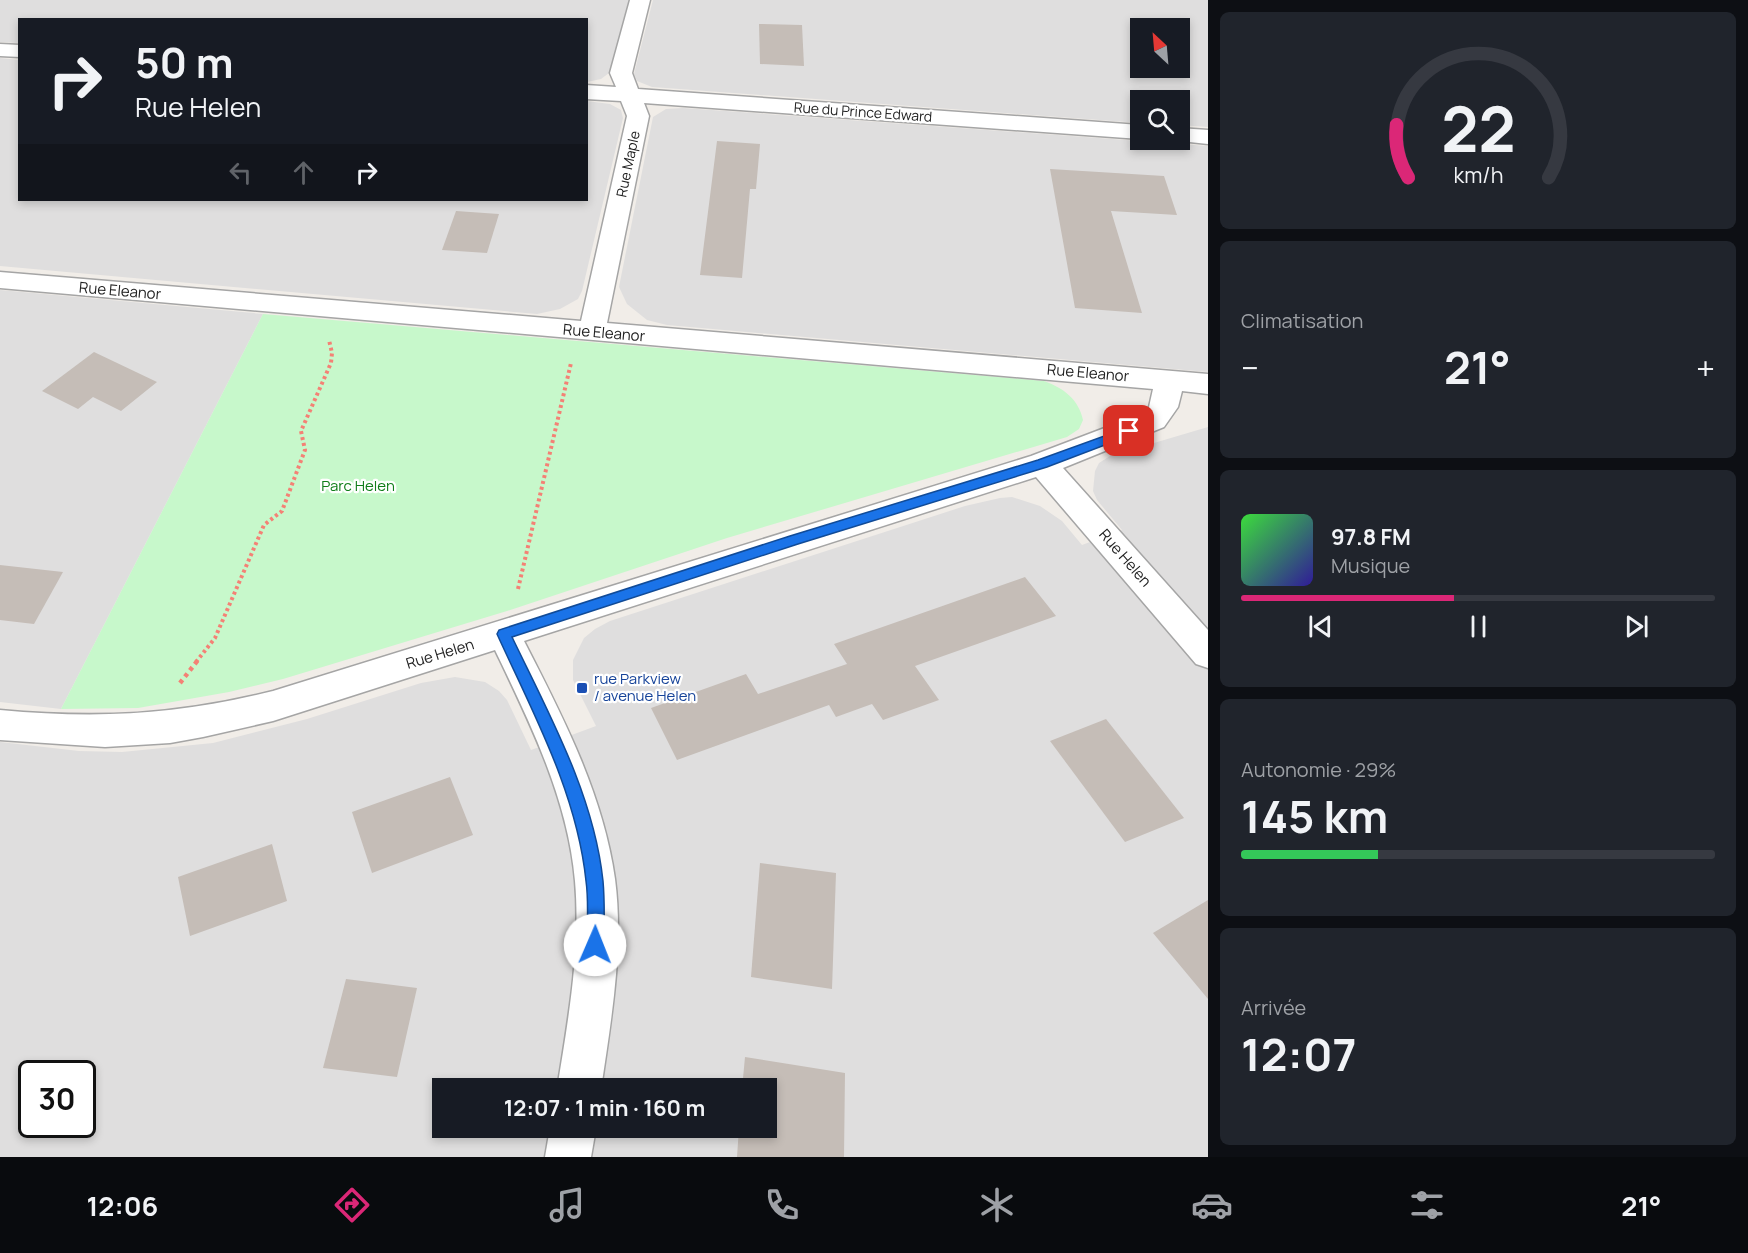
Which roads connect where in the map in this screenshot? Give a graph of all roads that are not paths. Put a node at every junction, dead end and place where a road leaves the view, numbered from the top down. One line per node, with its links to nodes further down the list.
1 (640, 0): 5 (street, Rue Maple)
2 (0, 50): 3 (street)
3 (18, 51)
4 (588, 92): 5 (street, Rue du Prince Edward)
5 (629, 95): 6 (street, Rue du Prince Edward); 10 (street, Rue Maple)
6 (1130, 131)
7 (1190, 136): 8 (street)
8 (1208, 137)
9 (0, 280): 10 (street, Rue Eleanor)
10 (591, 332): 11 (street, Rue Eleanor)
11 (1168, 380): 12 (street, Rue Eleanor); 13 (street, Rue Helen)
12 (1208, 384)
13 (1042, 464): 14 (street, Rue Helen); 15 (street, Rue Helen)
14 (504, 634): 16 (street, Rue Helen); 17 (street)
15 (1208, 654)
16 (0, 725)
17 (580, 1078)
18 (571, 1138): 19 (street)
19 (568, 1157)

